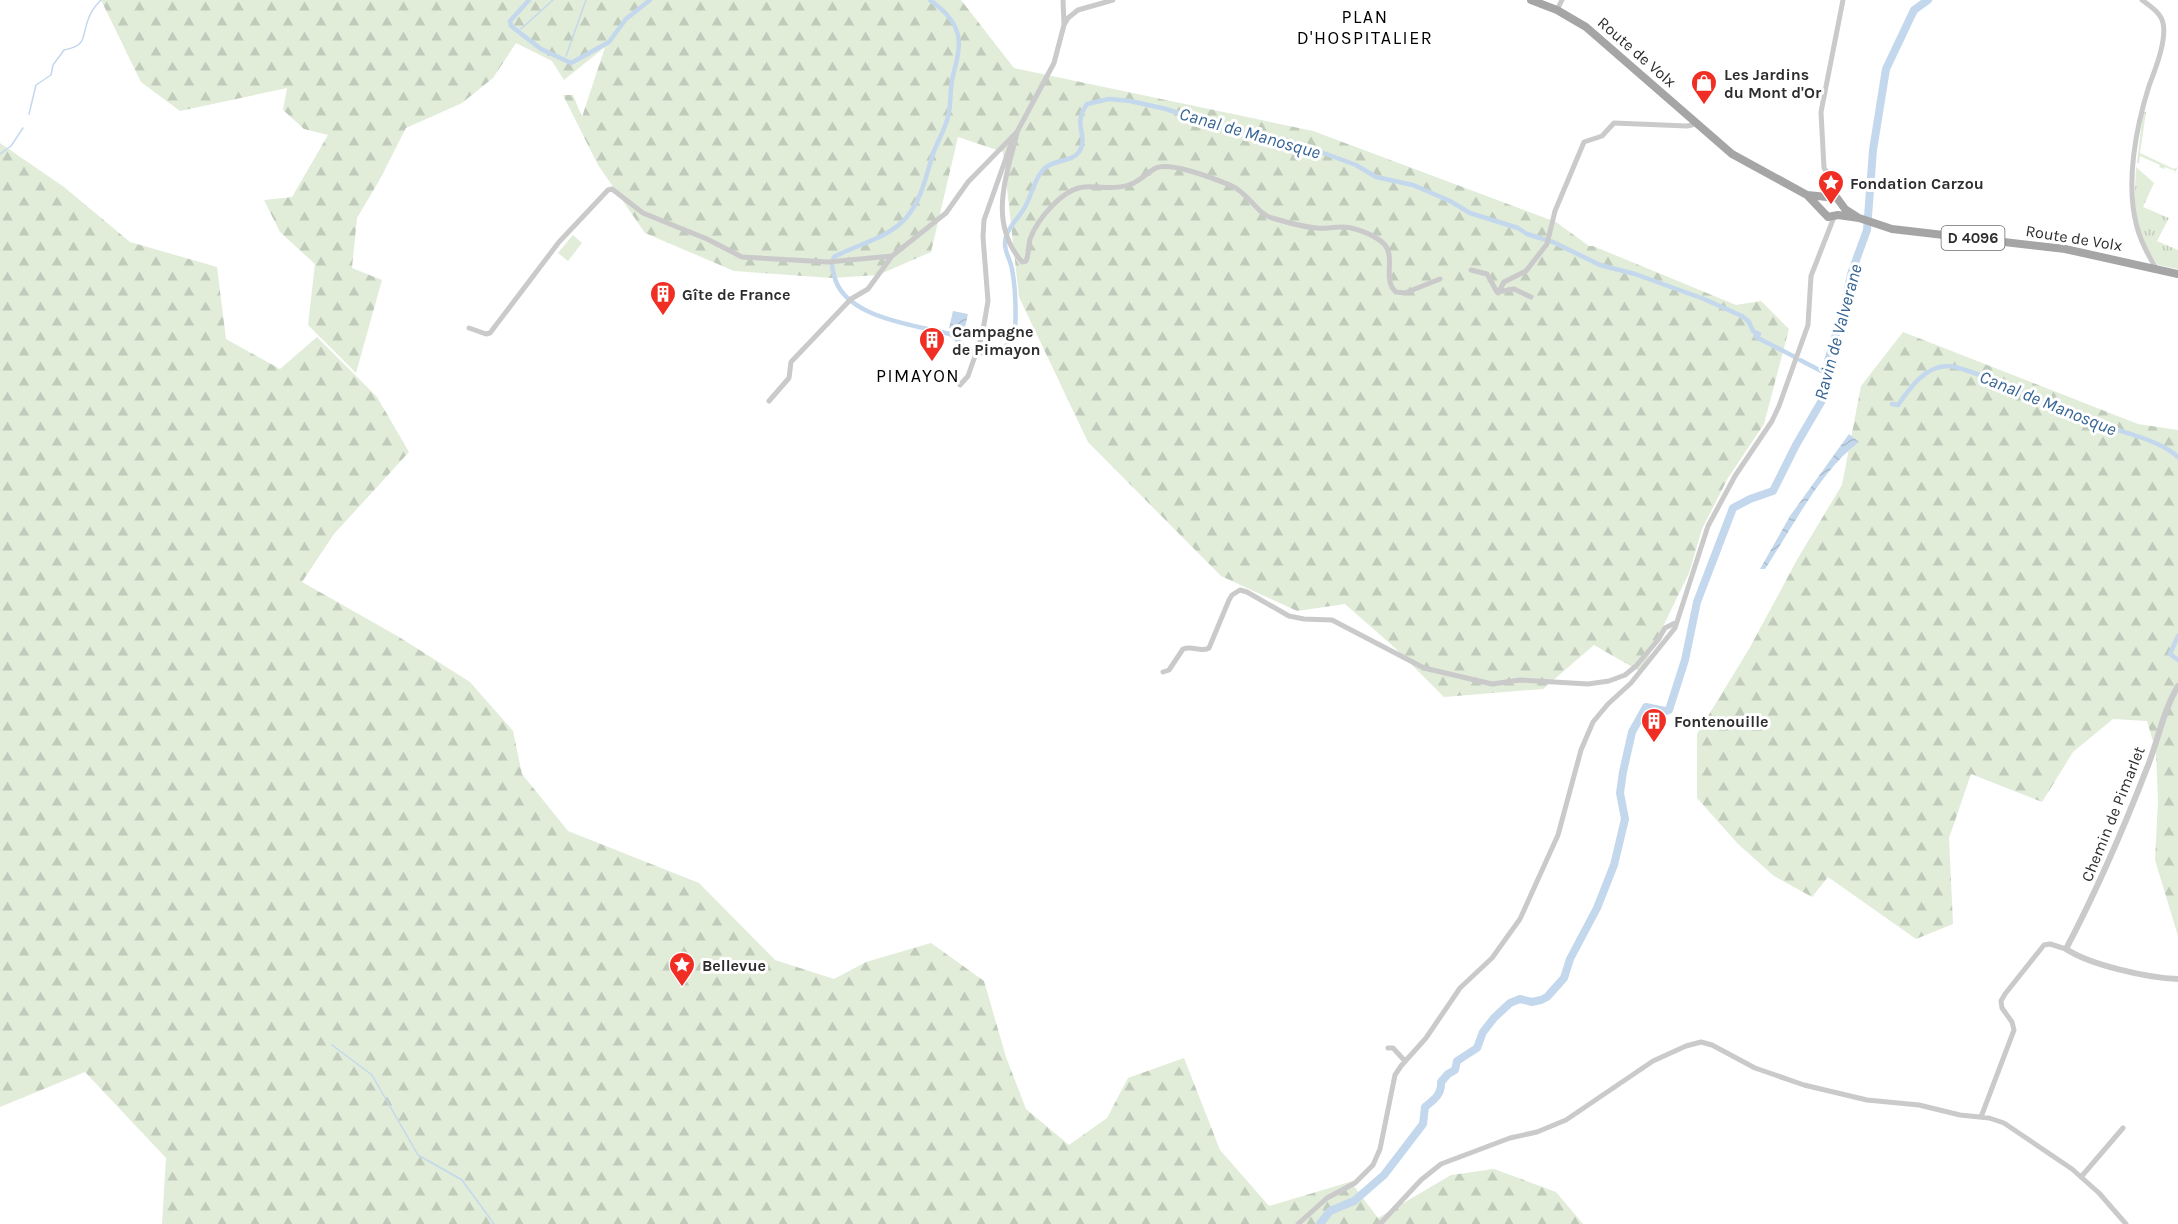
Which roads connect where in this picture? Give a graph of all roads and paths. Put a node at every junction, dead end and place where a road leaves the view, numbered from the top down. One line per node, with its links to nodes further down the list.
1 (1063, 0): 8 (street)
2 (1113, 0): 8 (street)
3 (1532, 0): 7 (main road, Route de Volx / D 4096)
4 (1562, 0): 7 (street)
5 (1843, 0): 12 (street)
6 (2142, 0): 18 (street)
7 (1557, 10): 9 (main road, Route de Volx / D 4096)
8 (1064, 25): 10 (street)
9 (1696, 124): 11 (main road, Route de Volx / D 4096); 22 (street)
10 (1017, 132): 17 (street); 21 (street); 25 (street)
11 (1807, 195): 12 (main road, Route de Volx / D 4096); 13 (main road, Route de Volx / D 4096)
12 (1833, 199): 13 (main road); 14 (main road); 15 (main road, Route de Volx / D 4096)
13 (1822, 210): 14 (main road, Route de Volx); 16 (street)
14 (1836, 216): 15 (main road, Route de Volx / D 4096); 16 (street)
15 (1859, 218): 18 (main road, Route de Volx / D 4096)
16 (1827, 231): 27 (street)
17 (892, 256): 24 (street); 26 (street)
18 (2156, 268): 20 (main road, Route de Volx / D 4096)
19 (1471, 270): 22 (street)
20 (2178, 273)
21 (1440, 279)
22 (1498, 293): 23 (street)
23 (1530, 297)
24 (469, 328)
25 (960, 385)
26 (770, 400)
27 (1677, 622): 28 (street); 33 (street)
28 (1163, 672)
29 (2178, 686): 30 (street, Chemin de Pimarlet)
30 (2066, 949): 31 (street); 34 (street)
31 (2178, 979)
32 (1388, 1048): 33 (street)
33 (1405, 1061): 37 (street)
34 (1981, 1117): 36 (street); 38 (street)
35 (2123, 1128): 36 (street)
36 (2081, 1177): 39 (street)
37 (1298, 1224)
38 (1380, 1224)
39 (2126, 1224)

